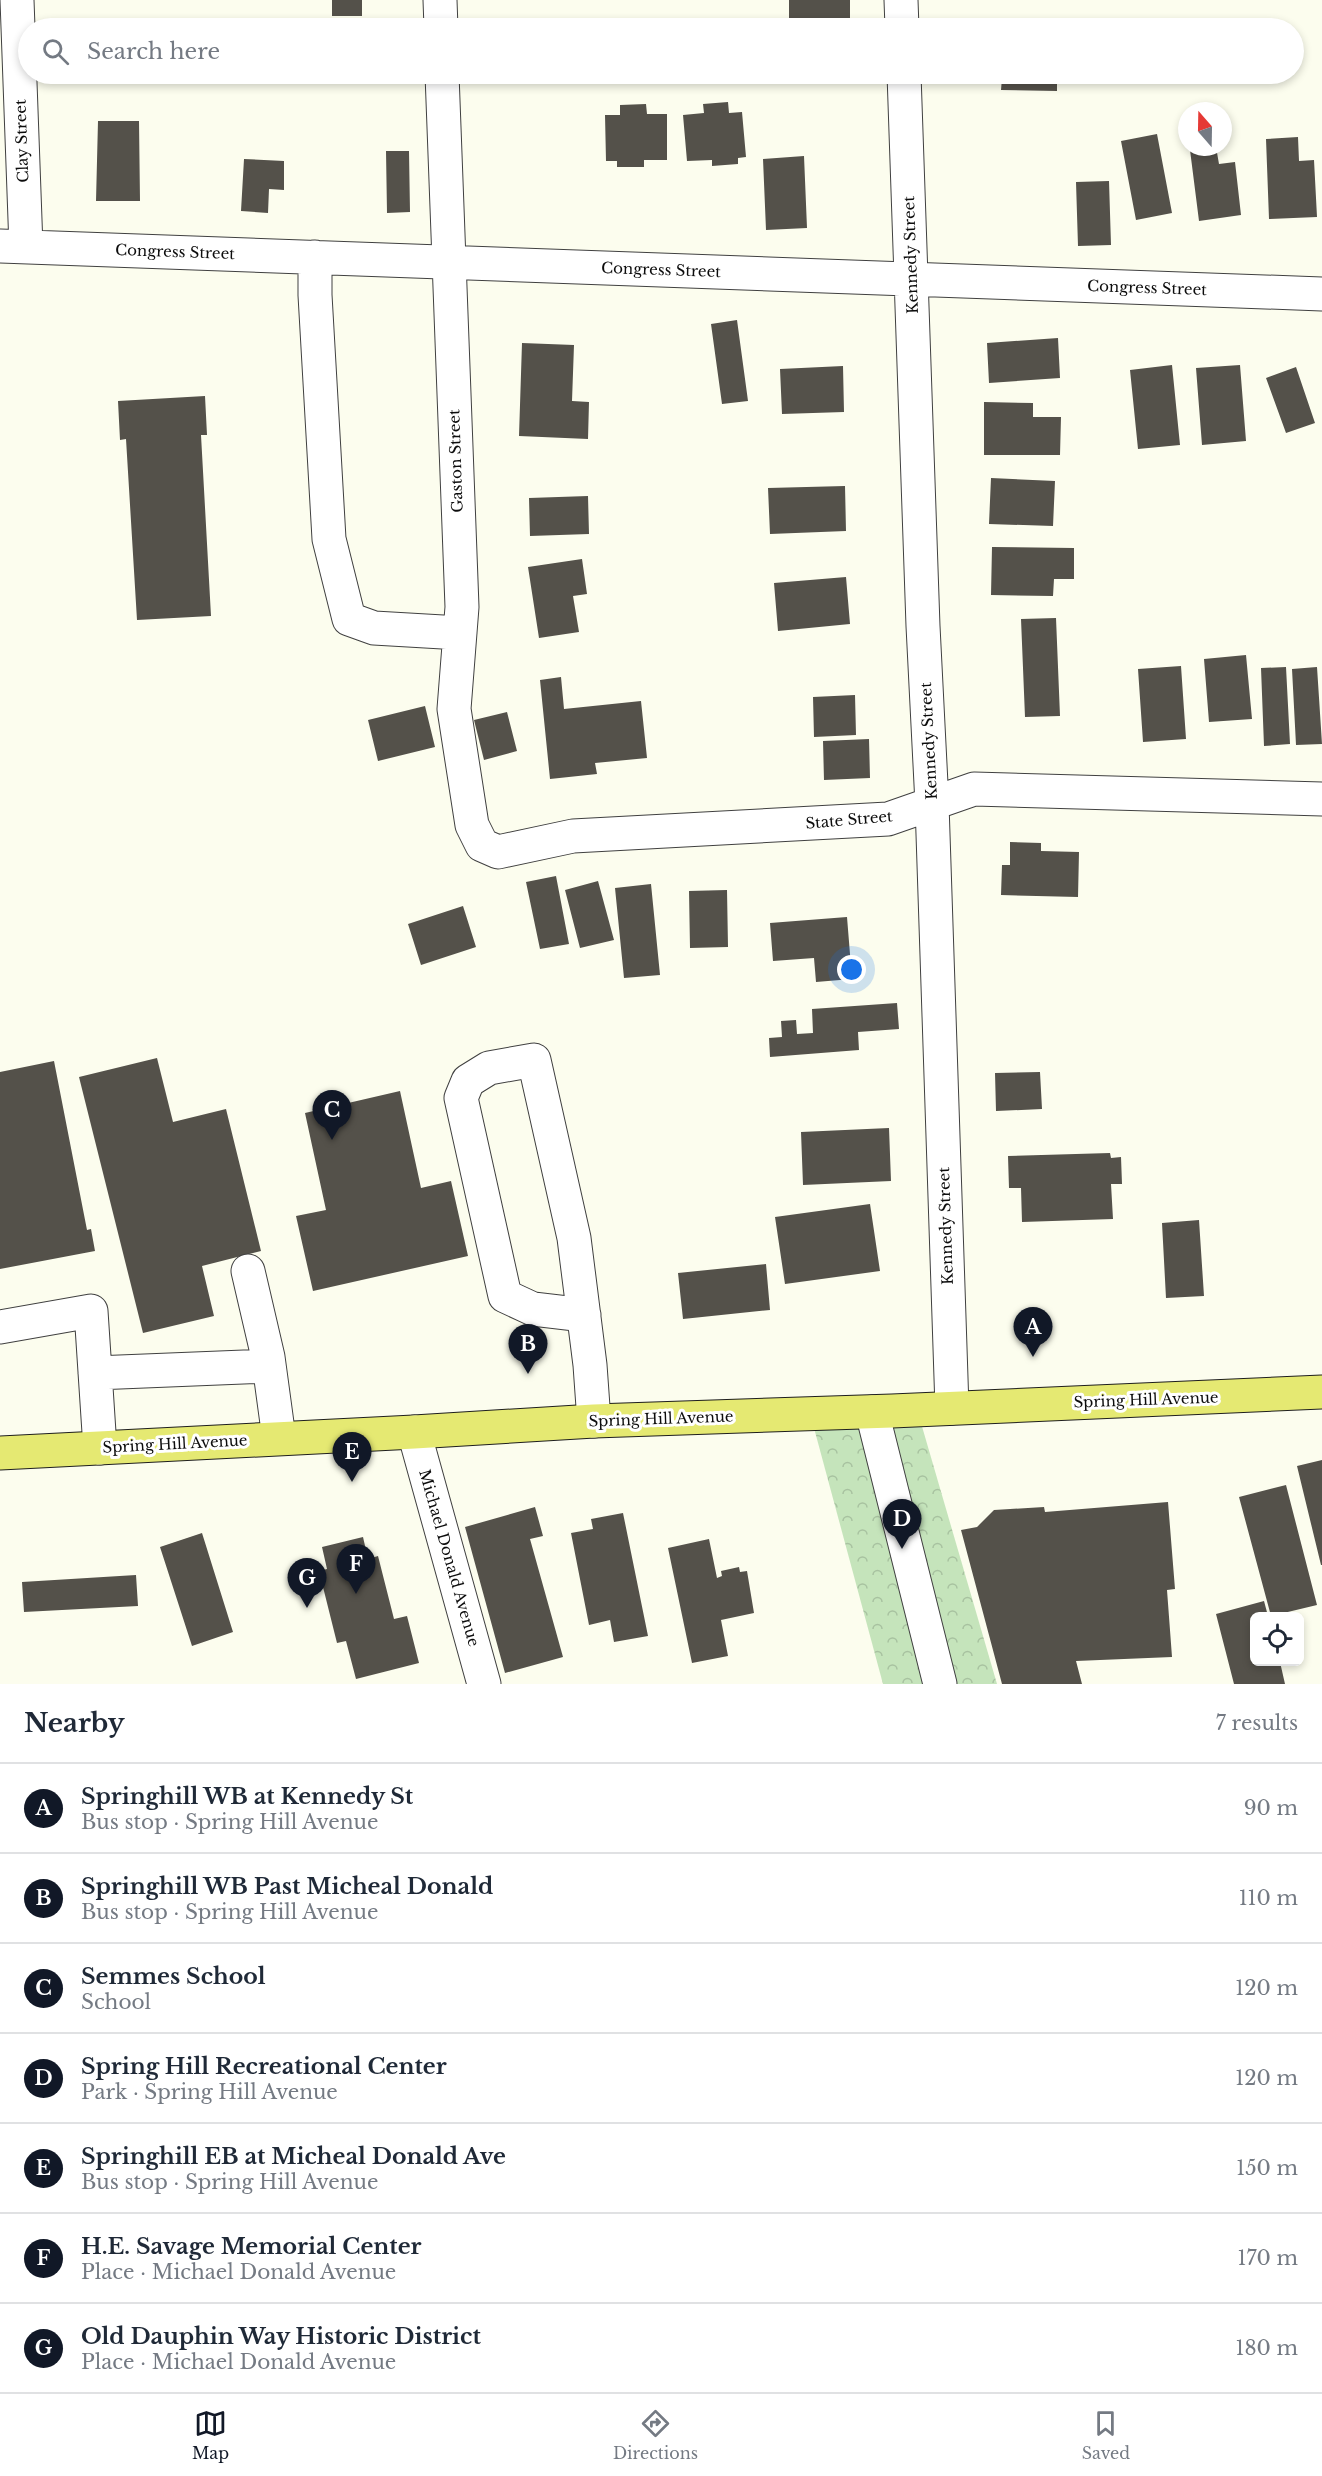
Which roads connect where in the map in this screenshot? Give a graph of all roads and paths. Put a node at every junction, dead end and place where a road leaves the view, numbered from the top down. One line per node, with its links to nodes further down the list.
1 (17, 0): 8 (street, Clay Street)
2 (440, 0): 4 (street)
3 (901, 0): 5 (street)
4 (441, 18)
5 (902, 18)
6 (442, 84): 10 (street, Gaston Street)
7 (904, 84): 11 (street, Kennedy Street)
8 (13, 246): 9 (street, Congress Street)
9 (315, 257): 10 (street, Congress Street); 13 (street)
10 (449, 262): 11 (street, Congress Street); 13 (street, Gaston Street)
11 (911, 279): 12 (street, Congress Street); 15 (street, Kennedy Street)
12 (1322, 294)
13 (460, 633): 16 (street, Gaston Street)
14 (1322, 799): 15 (street, State Street)
15 (932, 804): 16 (street, State Street); 23 (street, Kennedy Street)
16 (482, 845)
17 (248, 1271): 20 (street)
18 (584, 1315): 18 (street); 25 (street)
19 (0, 1327): 21 (street)
20 (269, 1366): 21 (street); 27 (street)
21 (95, 1373): 28 (street)
22 (1322, 1392): 23 (main road, Spring Hill Avenue)
23 (952, 1408): 24 (main road, Spring Hill Avenue)
24 (872, 1412): 25 (main road, Spring Hill Avenue); 31 (street)
25 (594, 1420): 26 (main road, Spring Hill Avenue)
26 (414, 1432): 27 (main road, Spring Hill Avenue); 30 (street, Michael Donald Avenue)
27 (279, 1438): 28 (main road, Spring Hill Avenue)
28 (100, 1448): 29 (main road, Spring Hill Avenue)
29 (0, 1453)
30 (484, 1684)
31 (940, 1684)

